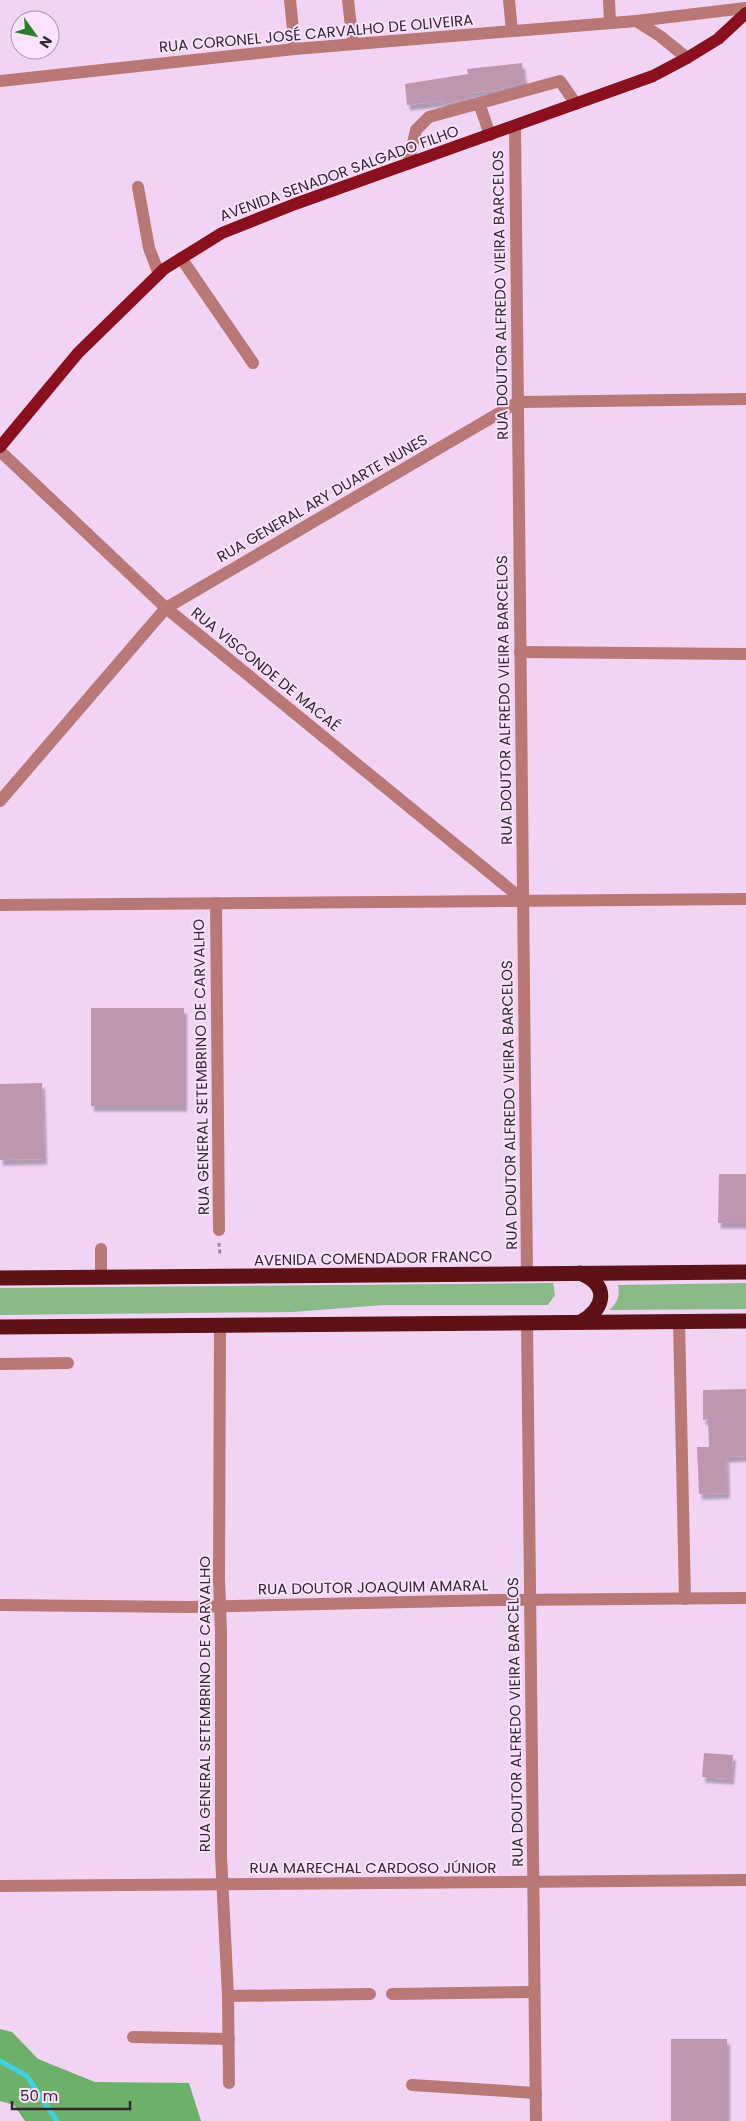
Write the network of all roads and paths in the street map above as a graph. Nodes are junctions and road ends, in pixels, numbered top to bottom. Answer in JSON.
{"nodes":[{"id":1,"x":290,"y":0,"type":"edge"},
{"id":2,"x":348,"y":0,"type":"edge"},
{"id":3,"x":509,"y":0,"type":"edge"},
{"id":4,"x":609,"y":0,"type":"edge"},
{"id":5,"x":746,"y":8,"type":"edge"},
{"id":6,"x":746,"y":13,"type":"edge"},
{"id":7,"x":636,"y":21,"type":"junction"},
{"id":8,"x":610,"y":24,"type":"junction"},
{"id":9,"x":512,"y":31,"type":"junction"},
{"id":10,"x":353,"y":44,"type":"junction"},
{"id":11,"x":295,"y":49,"type":"junction"},
{"id":12,"x":687,"y":58,"type":"junction"},
{"id":13,"x":0,"y":81,"type":"edge"},
{"id":14,"x":479,"y":103,"type":"junction"},
{"id":15,"x":576,"y":104,"type":"junction"},
{"id":16,"x":515,"y":126,"type":"junction"},
{"id":17,"x":490,"y":135,"type":"junction"},
{"id":18,"x":408,"y":164,"type":"junction"},
{"id":19,"x":138,"y":187,"type":"dead end"},
{"id":20,"x":182,"y":258,"type":"junction"},
{"id":21,"x":158,"y":274,"type":"junction"},
{"id":22,"x":253,"y":363,"type":"dead end"},
{"id":23,"x":746,"y":399,"type":"edge"},
{"id":24,"x":518,"y":402,"type":"junction"},
{"id":25,"x":0,"y":447,"type":"edge"},
{"id":26,"x":0,"y":451,"type":"edge"},
{"id":27,"x":166,"y":608,"type":"junction"},
{"id":28,"x":520,"y":652,"type":"junction"},
{"id":29,"x":746,"y":654,"type":"edge"},
{"id":30,"x":0,"y":801,"type":"edge"},
{"id":31,"x":746,"y":899,"type":"edge"},
{"id":32,"x":523,"y":900,"type":"junction"},
{"id":33,"x":216,"y":903,"type":"junction"},
{"id":34,"x":0,"y":905,"type":"edge"},
{"id":35,"x":219,"y":1230,"type":"dead end"},
{"id":36,"x":101,"y":1249,"type":"dead end"},
{"id":37,"x":746,"y":1272,"type":"edge"},
{"id":38,"x":580,"y":1273,"type":"junction"},
{"id":39,"x":527,"y":1274,"type":"junction"},
{"id":40,"x":0,"y":1278,"type":"edge"},
{"id":41,"x":101,"y":1278,"type":"junction"},
{"id":42,"x":679,"y":1321,"type":"junction"},
{"id":43,"x":746,"y":1321,"type":"edge"},
{"id":44,"x":527,"y":1322,"type":"junction"},
{"id":45,"x":581,"y":1322,"type":"junction"},
{"id":46,"x":220,"y":1325,"type":"junction"},
{"id":47,"x":0,"y":1327,"type":"edge"},
{"id":48,"x":68,"y":1363,"type":"dead end"},
{"id":49,"x":0,"y":1364,"type":"edge"},
{"id":50,"x":686,"y":1598,"type":"junction"},
{"id":51,"x":746,"y":1598,"type":"edge"},
{"id":52,"x":530,"y":1600,"type":"junction"},
{"id":53,"x":0,"y":1605,"type":"edge"},
{"id":54,"x":220,"y":1606,"type":"junction"},
{"id":55,"x":746,"y":1880,"type":"edge"},
{"id":56,"x":533,"y":1882,"type":"junction"},
{"id":57,"x":222,"y":1885,"type":"junction"},
{"id":58,"x":0,"y":1886,"type":"edge"},
{"id":59,"x":534,"y":1992,"type":"junction"},
{"id":60,"x":370,"y":1994,"type":"dead end"},
{"id":61,"x":392,"y":1994,"type":"dead end"},
{"id":62,"x":228,"y":1996,"type":"junction"},
{"id":63,"x":133,"y":2037,"type":"dead end"},
{"id":64,"x":228,"y":2039,"type":"junction"},
{"id":65,"x":229,"y":2083,"type":"dead end"},
{"id":66,"x":412,"y":2085,"type":"dead end"},
{"id":67,"x":536,"y":2093,"type":"junction"},
{"id":68,"x":536,"y":2121,"type":"edge"}],
"edges":[{"from":1,"to":11,"type":"street"},
{"from":2,"to":10,"type":"street"},
{"from":3,"to":9,"type":"street"},
{"from":4,"to":8,"type":"street"},
{"from":5,"to":7,"type":"street","name":"RUA CORONEL JOSÉ CARVALHO DE OLIVEIRA"},
{"from":6,"to":12,"type":"main road","name":"AVENIDA SENADOR SALGADO FILHO"},
{"from":7,"to":8,"type":"street","name":"RUA CORONEL JOSÉ CARVALHO DE OLIVEIRA"},
{"from":7,"to":12,"type":"street"},
{"from":8,"to":9,"type":"street","name":"RUA CORONEL JOSÉ CARVALHO DE OLIVEIRA"},
{"from":9,"to":10,"type":"street","name":"RUA CORONEL JOSÉ CARVALHO DE OLIVEIRA"},
{"from":10,"to":11,"type":"street","name":"RUA CORONEL JOSÉ CARVALHO DE OLIVEIRA"},
{"from":11,"to":13,"type":"street","name":"RUA CORONEL JOSÉ CARVALHO DE OLIVEIRA"},
{"from":12,"to":15,"type":"main road","name":"AVENIDA SENADOR SALGADO FILHO"},
{"from":14,"to":15,"type":"street"},
{"from":14,"to":17,"type":"street"},
{"from":14,"to":18,"type":"street"},
{"from":15,"to":16,"type":"main road","name":"AVENIDA SENADOR SALGADO FILHO"},
{"from":16,"to":17,"type":"main road","name":"AVENIDA SENADOR SALGADO FILHO"},
{"from":16,"to":24,"type":"street","name":"RUA DOUTOR ALFREDO VIEIRA BARCELOS"},
{"from":17,"to":18,"type":"main road","name":"AVENIDA SENADOR SALGADO FILHO"},
{"from":18,"to":20,"type":"main road","name":"AVENIDA SENADOR SALGADO FILHO"},
{"from":19,"to":21,"type":"street"},
{"from":20,"to":21,"type":"main road","name":"AVENIDA SENADOR SALGADO FILHO"},
{"from":20,"to":22,"type":"street"},
{"from":21,"to":25,"type":"main road","name":"AVENIDA SENADOR SALGADO FILHO"},
{"from":23,"to":24,"type":"street","name":"RUA GENERAL ARY DUARTE NUNES"},
{"from":24,"to":27,"type":"street","name":"RUA GENERAL ARY DUARTE NUNES"},
{"from":24,"to":28,"type":"street","name":"RUA DOUTOR ALFREDO VIEIRA BARCELOS"},
{"from":26,"to":27,"type":"street","name":"RUA VISCONDE DE MACAÉ"},
{"from":27,"to":30,"type":"street","name":"RUA GENERAL ARY DUARTE NUNES"},
{"from":27,"to":32,"type":"street","name":"RUA VISCONDE DE MACAÉ"},
{"from":28,"to":29,"type":"street"},
{"from":28,"to":32,"type":"street","name":"RUA DOUTOR ALFREDO VIEIRA BARCELOS"},
{"from":31,"to":32,"type":"street"},
{"from":32,"to":33,"type":"street"},
{"from":32,"to":39,"type":"street","name":"RUA DOUTOR ALFREDO VIEIRA BARCELOS"},
{"from":33,"to":34,"type":"street"},
{"from":33,"to":35,"type":"street","name":"RUA GENERAL SETEMBRINO DE CARVALHO"},
{"from":36,"to":41,"type":"street"},
{"from":37,"to":38,"type":"highway","name":"AVENIDA COMENDADOR FRANCO"},
{"from":38,"to":39,"type":"highway","name":"AVENIDA COMENDADOR FRANCO"},
{"from":38,"to":45,"type":"highway"},
{"from":39,"to":41,"type":"highway","name":"AVENIDA COMENDADOR FRANCO"},
{"from":40,"to":41,"type":"highway","name":"AVENIDA COMENDADOR FRANCO"},
{"from":42,"to":43,"type":"highway"},
{"from":42,"to":45,"type":"highway"},
{"from":42,"to":50,"type":"street"},
{"from":44,"to":45,"type":"highway"},
{"from":44,"to":46,"type":"highway"},
{"from":44,"to":52,"type":"street","name":"RUA DOUTOR ALFREDO VIEIRA BARCELOS"},
{"from":46,"to":47,"type":"highway"},
{"from":46,"to":54,"type":"street","name":"RUA GENERAL SETEMBRINO DE CARVALHO"},
{"from":48,"to":49,"type":"street"},
{"from":50,"to":51,"type":"street","name":"RUA DOUTOR JOAQUIM AMARAL"},
{"from":50,"to":52,"type":"street","name":"RUA DOUTOR JOAQUIM AMARAL"},
{"from":52,"to":54,"type":"street","name":"RUA DOUTOR JOAQUIM AMARAL"},
{"from":52,"to":56,"type":"street","name":"RUA DOUTOR ALFREDO VIEIRA BARCELOS"},
{"from":53,"to":54,"type":"street","name":"RUA DOUTOR JOAQUIM AMARAL"},
{"from":54,"to":57,"type":"street","name":"RUA GENERAL SETEMBRINO DE CARVALHO"},
{"from":55,"to":56,"type":"street","name":"RUA MARECHAL CARDOSO JÚNIOR"},
{"from":56,"to":57,"type":"street","name":"RUA MARECHAL CARDOSO JÚNIOR"},
{"from":56,"to":59,"type":"street","name":"RUA DOUTOR ALFREDO VIEIRA BARCELOS"},
{"from":57,"to":58,"type":"street","name":"RUA MARECHAL CARDOSO JÚNIOR"},
{"from":57,"to":62,"type":"street","name":"RUA GENERAL SETEMBRINO DE CARVALHO"},
{"from":59,"to":61,"type":"street"},
{"from":59,"to":67,"type":"street","name":"RUA DOUTOR ALFREDO VIEIRA BARCELOS"},
{"from":60,"to":62,"type":"street"},
{"from":62,"to":64,"type":"street","name":"RUA GENERAL SETEMBRINO DE CARVALHO"},
{"from":63,"to":64,"type":"street"},
{"from":64,"to":65,"type":"street","name":"RUA GENERAL SETEMBRINO DE CARVALHO"},
{"from":66,"to":67,"type":"street"},
{"from":67,"to":68,"type":"street","name":"RUA DOUTOR ALFREDO VIEIRA BARCELOS"}]}
